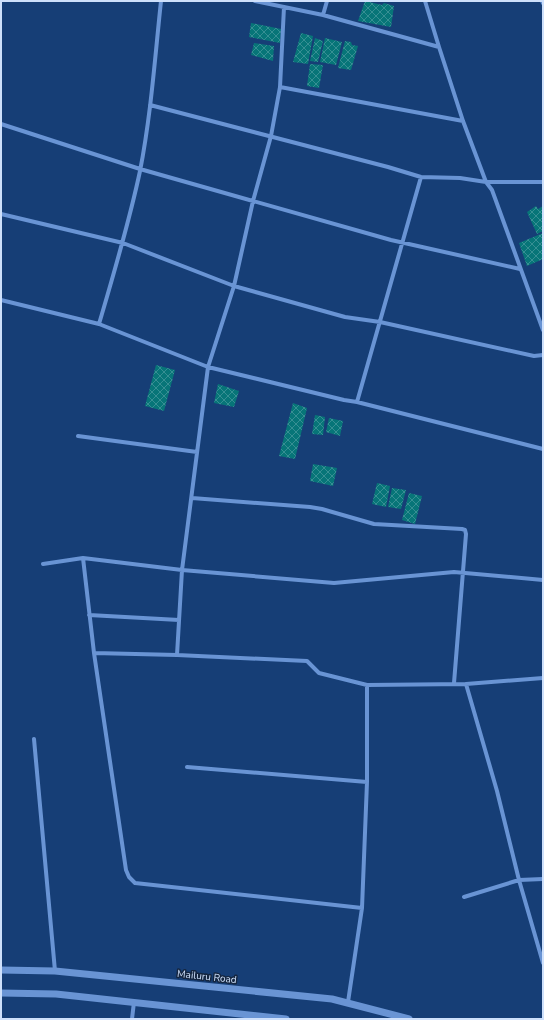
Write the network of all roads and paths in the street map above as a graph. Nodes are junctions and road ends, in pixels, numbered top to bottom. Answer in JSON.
{"nodes":[{"id":1,"x":161,"y":1,"type":"edge"},
{"id":2,"x":255,"y":1,"type":"edge"},
{"id":3,"x":327,"y":1,"type":"edge"},
{"id":4,"x":425,"y":1,"type":"edge"},
{"id":5,"x":284,"y":7,"type":"junction"},
{"id":6,"x":324,"y":15,"type":"junction"},
{"id":7,"x":439,"y":47,"type":"junction"},
{"id":8,"x":280,"y":87,"type":"junction"},
{"id":9,"x":150,"y":105,"type":"junction"},
{"id":10,"x":463,"y":121,"type":"junction"},
{"id":11,"x":1,"y":124,"type":"edge"},
{"id":12,"x":271,"y":136,"type":"junction"},
{"id":13,"x":140,"y":170,"type":"junction"},
{"id":14,"x":421,"y":177,"type":"junction"},
{"id":15,"x":486,"y":182,"type":"junction"},
{"id":16,"x":543,"y":182,"type":"edge"},
{"id":17,"x":253,"y":201,"type":"junction"},
{"id":18,"x":1,"y":214,"type":"edge"},
{"id":19,"x":401,"y":242,"type":"junction"},
{"id":20,"x":123,"y":243,"type":"junction"},
{"id":21,"x":520,"y":269,"type":"junction"},
{"id":22,"x":234,"y":286,"type":"junction"},
{"id":23,"x":1,"y":300,"type":"edge"},
{"id":24,"x":380,"y":322,"type":"junction"},
{"id":25,"x":99,"y":324,"type":"junction"},
{"id":26,"x":543,"y":330,"type":"edge"},
{"id":27,"x":543,"y":355,"type":"edge"},
{"id":28,"x":208,"y":367,"type":"junction"},
{"id":29,"x":357,"y":402,"type":"junction"},
{"id":30,"x":78,"y":436,"type":"dead end"},
{"id":31,"x":543,"y":449,"type":"edge"},
{"id":32,"x":197,"y":452,"type":"junction"},
{"id":33,"x":192,"y":498,"type":"junction"},
{"id":34,"x":83,"y":558,"type":"junction"},
{"id":35,"x":42,"y":564,"type":"dead end"},
{"id":36,"x":182,"y":570,"type":"junction"},
{"id":37,"x":463,"y":572,"type":"junction"},
{"id":38,"x":543,"y":580,"type":"edge"},
{"id":39,"x":89,"y":615,"type":"junction"},
{"id":40,"x":179,"y":620,"type":"junction"},
{"id":41,"x":94,"y":653,"type":"junction"},
{"id":42,"x":177,"y":655,"type":"junction"},
{"id":43,"x":543,"y":678,"type":"edge"},
{"id":44,"x":367,"y":684,"type":"junction"},
{"id":45,"x":454,"y":684,"type":"junction"},
{"id":46,"x":466,"y":684,"type":"junction"},
{"id":47,"x":34,"y":739,"type":"dead end"},
{"id":48,"x":186,"y":767,"type":"dead end"},
{"id":49,"x":367,"y":782,"type":"junction"},
{"id":50,"x":543,"y":879,"type":"edge"},
{"id":51,"x":519,"y":880,"type":"junction"},
{"id":52,"x":464,"y":897,"type":"dead end"},
{"id":53,"x":362,"y":908,"type":"junction"},
{"id":54,"x":543,"y":963,"type":"edge"},
{"id":55,"x":1,"y":970,"type":"edge"},
{"id":56,"x":55,"y":970,"type":"junction"},
{"id":57,"x":1,"y":992,"type":"edge"},
{"id":58,"x":134,"y":1002,"type":"junction"},
{"id":59,"x":348,"y":1002,"type":"junction"},
{"id":60,"x":132,"y":1019,"type":"edge"},
{"id":61,"x":286,"y":1019,"type":"edge"},
{"id":62,"x":409,"y":1019,"type":"edge"}],
"edges":[{"from":1,"to":9,"type":"street"},
{"from":2,"to":5,"type":"street"},
{"from":3,"to":6,"type":"street"},
{"from":4,"to":7,"type":"street"},
{"from":5,"to":6,"type":"street"},
{"from":5,"to":8,"type":"street"},
{"from":6,"to":7,"type":"street"},
{"from":7,"to":10,"type":"street"},
{"from":8,"to":10,"type":"street"},
{"from":8,"to":12,"type":"street"},
{"from":9,"to":12,"type":"street"},
{"from":9,"to":13,"type":"street"},
{"from":10,"to":15,"type":"street"},
{"from":11,"to":13,"type":"street"},
{"from":12,"to":14,"type":"street"},
{"from":12,"to":17,"type":"street"},
{"from":13,"to":17,"type":"street"},
{"from":13,"to":20,"type":"street"},
{"from":14,"to":15,"type":"street"},
{"from":14,"to":19,"type":"street"},
{"from":15,"to":16,"type":"street"},
{"from":15,"to":21,"type":"street"},
{"from":17,"to":19,"type":"street"},
{"from":17,"to":22,"type":"street"},
{"from":18,"to":20,"type":"street"},
{"from":19,"to":21,"type":"street"},
{"from":19,"to":24,"type":"street"},
{"from":20,"to":22,"type":"street"},
{"from":20,"to":25,"type":"street"},
{"from":21,"to":26,"type":"street"},
{"from":22,"to":24,"type":"street"},
{"from":22,"to":28,"type":"street"},
{"from":23,"to":25,"type":"street"},
{"from":24,"to":27,"type":"street"},
{"from":24,"to":29,"type":"street"},
{"from":25,"to":28,"type":"street"},
{"from":28,"to":29,"type":"street"},
{"from":28,"to":32,"type":"street"},
{"from":29,"to":31,"type":"street"},
{"from":30,"to":32,"type":"street"},
{"from":32,"to":33,"type":"street"},
{"from":33,"to":36,"type":"street"},
{"from":33,"to":37,"type":"street"},
{"from":34,"to":35,"type":"street"},
{"from":34,"to":36,"type":"street"},
{"from":34,"to":39,"type":"street"},
{"from":36,"to":37,"type":"street"},
{"from":36,"to":40,"type":"street"},
{"from":37,"to":38,"type":"street"},
{"from":37,"to":45,"type":"street"},
{"from":39,"to":40,"type":"street"},
{"from":39,"to":41,"type":"street"},
{"from":40,"to":42,"type":"street"},
{"from":41,"to":42,"type":"street"},
{"from":41,"to":53,"type":"street"},
{"from":42,"to":44,"type":"street"},
{"from":43,"to":46,"type":"street"},
{"from":44,"to":45,"type":"street"},
{"from":44,"to":49,"type":"street"},
{"from":45,"to":46,"type":"street"},
{"from":46,"to":51,"type":"street"},
{"from":47,"to":56,"type":"street"},
{"from":48,"to":49,"type":"street"},
{"from":49,"to":53,"type":"street"},
{"from":50,"to":51,"type":"street"},
{"from":51,"to":52,"type":"street"},
{"from":51,"to":54,"type":"street"},
{"from":53,"to":59,"type":"street"},
{"from":55,"to":56,"type":"street","name":"Mailuru Road"},
{"from":56,"to":59,"type":"street","name":"Mailuru Road"},
{"from":57,"to":58,"type":"street"},
{"from":58,"to":60,"type":"street"},
{"from":58,"to":61,"type":"street"},
{"from":59,"to":62,"type":"street","name":"Mailuru Road"}]}
